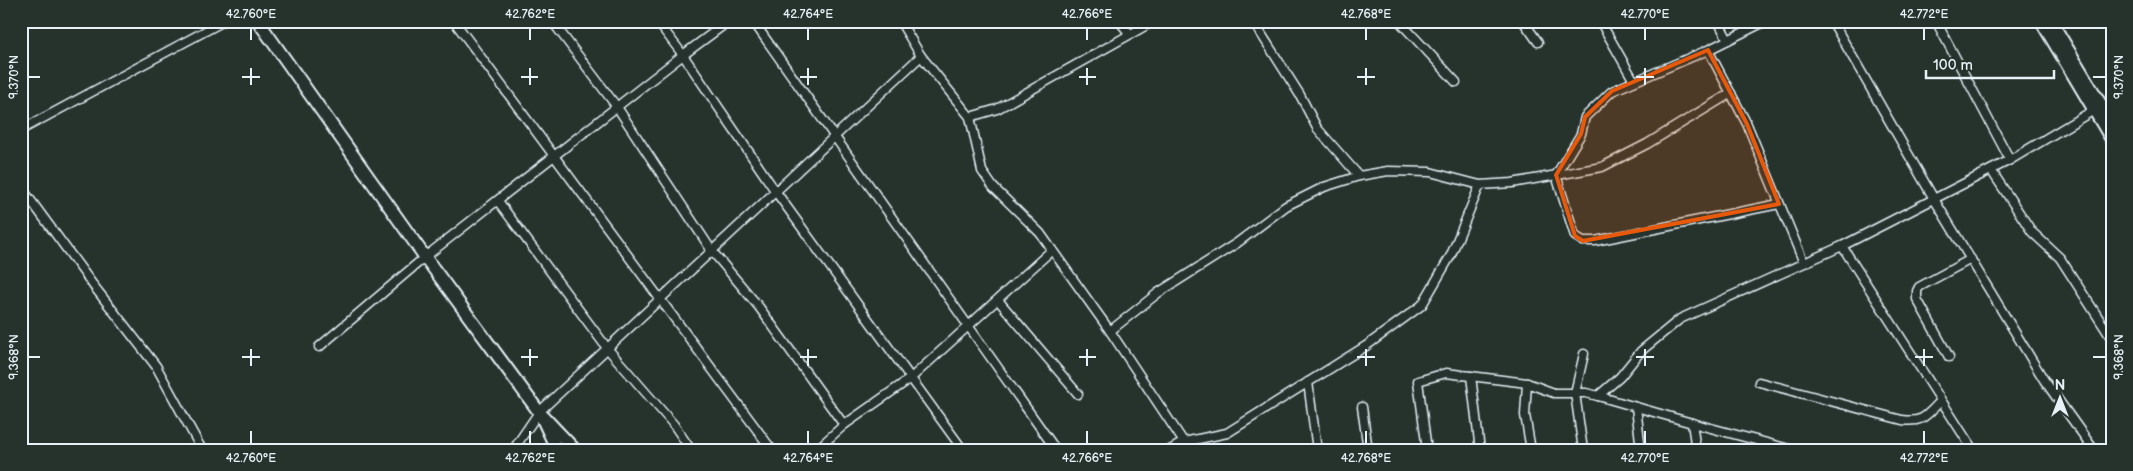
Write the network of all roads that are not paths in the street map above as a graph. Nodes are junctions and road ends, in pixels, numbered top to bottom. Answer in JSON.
{"nodes":[{"id":1,"x":224,"y":21,"type":"edge"},
{"id":2,"x":258,"y":21,"type":"edge"},
{"id":3,"x":454,"y":21,"type":"edge"},
{"id":4,"x":552,"y":21,"type":"edge"},
{"id":5,"x":657,"y":21,"type":"edge"},
{"id":6,"x":729,"y":21,"type":"edge"},
{"id":7,"x":753,"y":21,"type":"edge"},
{"id":8,"x":900,"y":21,"type":"edge"},
{"id":9,"x":1119,"y":21,"type":"edge"},
{"id":10,"x":1154,"y":21,"type":"edge"},
{"id":11,"x":1252,"y":21,"type":"edge"},
{"id":12,"x":1399,"y":21,"type":"edge"},
{"id":13,"x":1523,"y":21,"type":"edge"},
{"id":14,"x":1600,"y":21,"type":"edge"},
{"id":15,"x":1718,"y":21,"type":"edge"},
{"id":16,"x":1766,"y":21,"type":"edge"},
{"id":17,"x":1832,"y":21,"type":"edge"},
{"id":18,"x":1936,"y":21,"type":"edge"},
{"id":19,"x":2041,"y":21,"type":"edge"},
{"id":20,"x":2051,"y":21,"type":"edge"},
{"id":21,"x":1130,"y":34,"type":"junction"},
{"id":22,"x":1728,"y":40,"type":"junction"},
{"id":23,"x":1538,"y":42,"type":"dead end"},
{"id":24,"x":1708,"y":50,"type":"junction"},
{"id":25,"x":683,"y":55,"type":"junction"},
{"id":26,"x":921,"y":56,"type":"junction"},
{"id":27,"x":1634,"y":81,"type":"junction"},
{"id":28,"x":1456,"y":82,"type":"dead end"},
{"id":29,"x":1730,"y":93,"type":"junction"},
{"id":30,"x":2103,"y":106,"type":"edge"},
{"id":31,"x":617,"y":107,"type":"junction"},
{"id":32,"x":970,"y":117,"type":"junction"},
{"id":33,"x":2112,"y":123,"type":"edge"},
{"id":34,"x":21,"y":130,"type":"edge"},
{"id":35,"x":834,"y":137,"type":"junction"},
{"id":36,"x":2112,"y":140,"type":"edge"},
{"id":37,"x":554,"y":156,"type":"junction"},
{"id":38,"x":2010,"y":160,"type":"junction"},
{"id":39,"x":1992,"y":170,"type":"junction"},
{"id":40,"x":1556,"y":175,"type":"junction"},
{"id":41,"x":1359,"y":176,"type":"junction"},
{"id":42,"x":1480,"y":185,"type":"junction"},
{"id":43,"x":21,"y":187,"type":"edge"},
{"id":44,"x":776,"y":192,"type":"junction"},
{"id":45,"x":1934,"y":199,"type":"junction"},
{"id":46,"x":498,"y":201,"type":"junction"},
{"id":47,"x":1780,"y":204,"type":"junction"},
{"id":48,"x":1842,"y":246,"type":"junction"},
{"id":49,"x":712,"y":250,"type":"junction"},
{"id":50,"x":1052,"y":250,"type":"junction"},
{"id":51,"x":425,"y":257,"type":"junction"},
{"id":52,"x":1971,"y":259,"type":"junction"},
{"id":53,"x":1804,"y":263,"type":"junction"},
{"id":54,"x":660,"y":299,"type":"junction"},
{"id":55,"x":998,"y":300,"type":"junction"},
{"id":56,"x":969,"y":326,"type":"junction"},
{"id":57,"x":1110,"y":331,"type":"junction"},
{"id":58,"x":2112,"y":339,"type":"edge"},
{"id":59,"x":319,"y":347,"type":"dead end"},
{"id":60,"x":607,"y":348,"type":"junction"},
{"id":61,"x":1584,"y":354,"type":"dead end"},
{"id":62,"x":1948,"y":357,"type":"dead end"},
{"id":63,"x":1471,"y":376,"type":"junction"},
{"id":64,"x":911,"y":378,"type":"junction"},
{"id":65,"x":1308,"y":382,"type":"junction"},
{"id":66,"x":1527,"y":382,"type":"junction"},
{"id":67,"x":1759,"y":382,"type":"dead end"},
{"id":68,"x":1576,"y":393,"type":"junction"},
{"id":69,"x":1078,"y":394,"type":"dead end"},
{"id":70,"x":1598,"y":396,"type":"junction"},
{"id":71,"x":1941,"y":401,"type":"junction"},
{"id":72,"x":1362,"y":407,"type":"dead end"},
{"id":73,"x":1636,"y":407,"type":"junction"},
{"id":74,"x":539,"y":412,"type":"junction"},
{"id":75,"x":1692,"y":423,"type":"junction"},
{"id":76,"x":844,"y":425,"type":"junction"},
{"id":77,"x":1760,"y":441,"type":"junction"},
{"id":78,"x":1184,"y":442,"type":"junction"},
{"id":79,"x":202,"y":450,"type":"edge"},
{"id":80,"x":513,"y":450,"type":"edge"},
{"id":81,"x":557,"y":450,"type":"edge"},
{"id":82,"x":574,"y":450,"type":"edge"},
{"id":83,"x":690,"y":450,"type":"edge"},
{"id":84,"x":772,"y":450,"type":"edge"},
{"id":85,"x":816,"y":450,"type":"edge"},
{"id":86,"x":964,"y":450,"type":"edge"},
{"id":87,"x":1056,"y":450,"type":"edge"},
{"id":88,"x":1170,"y":450,"type":"edge"},
{"id":89,"x":1189,"y":450,"type":"edge"},
{"id":90,"x":1317,"y":450,"type":"edge"},
{"id":91,"x":1368,"y":450,"type":"edge"},
{"id":92,"x":1427,"y":450,"type":"edge"},
{"id":93,"x":1480,"y":450,"type":"edge"},
{"id":94,"x":1531,"y":450,"type":"edge"},
{"id":95,"x":1583,"y":450,"type":"edge"},
{"id":96,"x":1641,"y":450,"type":"edge"},
{"id":97,"x":1696,"y":450,"type":"edge"},
{"id":98,"x":1761,"y":450,"type":"edge"},
{"id":99,"x":1793,"y":450,"type":"edge"},
{"id":100,"x":1973,"y":450,"type":"edge"},
{"id":101,"x":2094,"y":450,"type":"edge"}],
"edges":[{"from":1,"to":34,"type":"street"},
{"from":2,"to":51,"type":"street"},
{"from":3,"to":37,"type":"street"},
{"from":4,"to":31,"type":"street"},
{"from":5,"to":25,"type":"street"},
{"from":6,"to":25,"type":"street"},
{"from":7,"to":35,"type":"street"},
{"from":8,"to":26,"type":"street"},
{"from":9,"to":21,"type":"street"},
{"from":10,"to":21,"type":"street"},
{"from":11,"to":41,"type":"street"},
{"from":12,"to":28,"type":"street"},
{"from":13,"to":23,"type":"street"},
{"from":14,"to":27,"type":"street"},
{"from":15,"to":22,"type":"street"},
{"from":16,"to":22,"type":"street"},
{"from":17,"to":45,"type":"street"},
{"from":18,"to":38,"type":"street"},
{"from":19,"to":30,"type":"street"},
{"from":20,"to":30,"type":"street"},
{"from":21,"to":32,"type":"street"},
{"from":22,"to":24,"type":"street"},
{"from":24,"to":27,"type":"street"},
{"from":24,"to":29,"type":"street"},
{"from":25,"to":31,"type":"street"},
{"from":25,"to":44,"type":"street"},
{"from":26,"to":32,"type":"street"},
{"from":26,"to":35,"type":"street"},
{"from":27,"to":40,"type":"street"},
{"from":29,"to":40,"type":"street"},
{"from":29,"to":47,"type":"street"},
{"from":30,"to":33,"type":"street"},
{"from":30,"to":36,"type":"street"},
{"from":30,"to":38,"type":"street"},
{"from":31,"to":37,"type":"street"},
{"from":31,"to":49,"type":"street"},
{"from":32,"to":50,"type":"street"},
{"from":35,"to":44,"type":"street"},
{"from":35,"to":56,"type":"street"},
{"from":37,"to":46,"type":"street"},
{"from":37,"to":54,"type":"street"},
{"from":38,"to":39,"type":"street"},
{"from":39,"to":45,"type":"street"},
{"from":39,"to":58,"type":"street"},
{"from":40,"to":42,"type":"street"},
{"from":40,"to":47,"type":"street"},
{"from":41,"to":42,"type":"street"},
{"from":41,"to":57,"type":"street"},
{"from":42,"to":65,"type":"street"},
{"from":43,"to":79,"type":"street"},
{"from":44,"to":49,"type":"street"},
{"from":44,"to":64,"type":"street"},
{"from":45,"to":48,"type":"street"},
{"from":45,"to":52,"type":"street"},
{"from":46,"to":51,"type":"street"},
{"from":46,"to":60,"type":"street"},
{"from":47,"to":53,"type":"street"},
{"from":48,"to":53,"type":"street"},
{"from":48,"to":71,"type":"street"},
{"from":49,"to":54,"type":"street"},
{"from":49,"to":76,"type":"street"},
{"from":50,"to":55,"type":"street"},
{"from":50,"to":57,"type":"street"},
{"from":51,"to":59,"type":"street"},
{"from":51,"to":74,"type":"street"},
{"from":52,"to":62,"type":"street"},
{"from":52,"to":101,"type":"street"},
{"from":53,"to":70,"type":"street"},
{"from":54,"to":60,"type":"street"},
{"from":54,"to":84,"type":"street"},
{"from":55,"to":56,"type":"street"},
{"from":55,"to":69,"type":"street"},
{"from":56,"to":64,"type":"street"},
{"from":56,"to":87,"type":"street"},
{"from":57,"to":78,"type":"street"},
{"from":60,"to":74,"type":"street"},
{"from":60,"to":83,"type":"street"},
{"from":61,"to":68,"type":"street"},
{"from":63,"to":66,"type":"street"},
{"from":63,"to":92,"type":"street"},
{"from":63,"to":93,"type":"street"},
{"from":64,"to":76,"type":"street"},
{"from":64,"to":86,"type":"street"},
{"from":65,"to":78,"type":"street"},
{"from":65,"to":90,"type":"street"},
{"from":66,"to":68,"type":"street"},
{"from":66,"to":94,"type":"street"},
{"from":67,"to":71,"type":"street"},
{"from":68,"to":70,"type":"street"},
{"from":68,"to":95,"type":"street"},
{"from":70,"to":73,"type":"street"},
{"from":71,"to":100,"type":"street"},
{"from":72,"to":91,"type":"street"},
{"from":73,"to":75,"type":"street"},
{"from":73,"to":96,"type":"street"},
{"from":74,"to":80,"type":"street"},
{"from":74,"to":81,"type":"street"},
{"from":74,"to":82,"type":"street"},
{"from":75,"to":77,"type":"street"},
{"from":75,"to":97,"type":"street"},
{"from":76,"to":85,"type":"street"},
{"from":77,"to":98,"type":"street"},
{"from":77,"to":99,"type":"street"},
{"from":78,"to":88,"type":"street"},
{"from":78,"to":89,"type":"street"}]}
